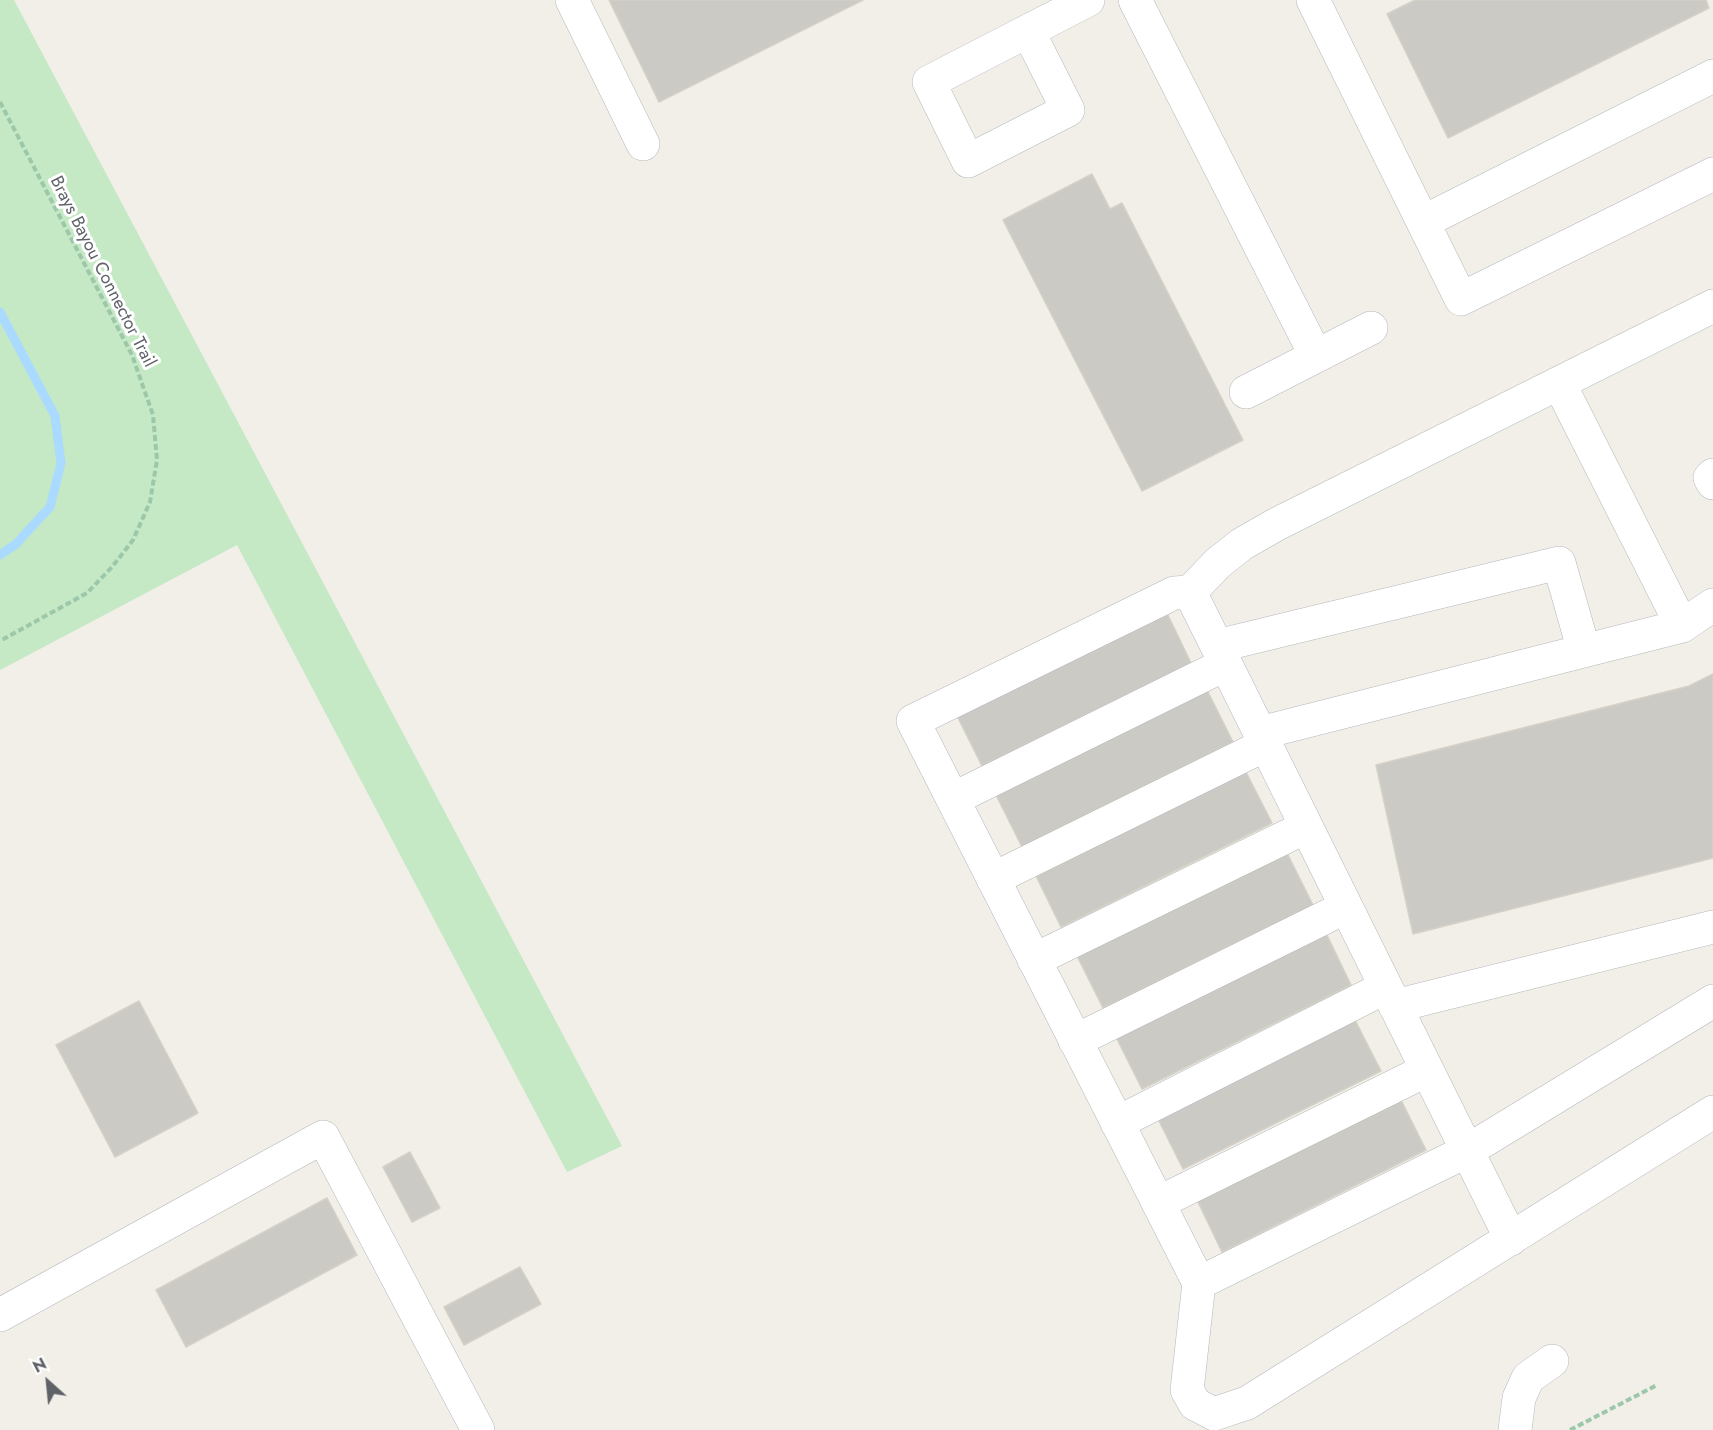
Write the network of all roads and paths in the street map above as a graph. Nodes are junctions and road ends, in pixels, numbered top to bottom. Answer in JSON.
{"nodes":[{"id":1,"x":572,"y":0,"type":"edge"},
{"id":2,"x":1088,"y":0,"type":"edge"},
{"id":3,"x":1135,"y":0,"type":"edge"},
{"id":4,"x":1314,"y":0,"type":"edge"},
{"id":5,"x":1028,"y":31,"type":"dead end"},
{"id":6,"x":1713,"y":76,"type":"edge"},
{"id":7,"x":0,"y":102,"type":"edge"},
{"id":8,"x":643,"y":144,"type":"dead end"},
{"id":9,"x":1713,"y":174,"type":"edge"},
{"id":10,"x":1423,"y":222,"type":"junction"},
{"id":11,"x":1713,"y":306,"type":"edge"},
{"id":12,"x":1371,"y":328,"type":"dead end"},
{"id":13,"x":1316,"y":356,"type":"junction"},
{"id":14,"x":1559,"y":383,"type":"junction"},
{"id":15,"x":1246,"y":392,"type":"dead end"},
{"id":16,"x":1713,"y":476,"type":"edge"},
{"id":17,"x":1713,"y":483,"type":"edge"},
{"id":18,"x":1190,"y":592,"type":"junction"},
{"id":19,"x":1713,"y":605,"type":"edge"},
{"id":20,"x":1682,"y":626,"type":"junction"},
{"id":21,"x":0,"y":640,"type":"edge"},
{"id":22,"x":1584,"y":651,"type":"junction"},
{"id":23,"x":1221,"y":655,"type":"junction"},
{"id":24,"x":1263,"y":739,"type":"junction"},
{"id":25,"x":953,"y":799,"type":"junction"},
{"id":26,"x":1306,"y":826,"type":"junction"},
{"id":27,"x":993,"y":879,"type":"junction"},
{"id":28,"x":1346,"y":907,"type":"junction"},
{"id":29,"x":1713,"y":927,"type":"edge"},
{"id":30,"x":1034,"y":960,"type":"junction"},
{"id":31,"x":1390,"y":997,"type":"junction"},
{"id":32,"x":1713,"y":1001,"type":"edge"},
{"id":33,"x":1076,"y":1041,"type":"junction"},
{"id":34,"x":1427,"y":1070,"type":"junction"},
{"id":35,"x":1713,"y":1113,"type":"edge"},
{"id":36,"x":1117,"y":1123,"type":"junction"},
{"id":37,"x":1467,"y":1151,"type":"junction"},
{"id":38,"x":1158,"y":1203,"type":"junction"},
{"id":39,"x":1510,"y":1239,"type":"junction"},
{"id":40,"x":1199,"y":1283,"type":"junction"},
{"id":41,"x":0,"y":1315,"type":"edge"},
{"id":42,"x":1552,"y":1361,"type":"dead end"},
{"id":43,"x":1657,"y":1385,"type":"dead end"},
{"id":44,"x":478,"y":1430,"type":"edge"},
{"id":45,"x":1515,"y":1430,"type":"edge"},
{"id":46,"x":1570,"y":1430,"type":"edge"}],
"edges":[{"from":1,"to":8,"type":"lane"},
{"from":2,"to":5,"type":"lane"},
{"from":3,"to":13,"type":"lane"},
{"from":4,"to":10,"type":"lane"},
{"from":6,"to":10,"type":"lane"},
{"from":7,"to":21,"type":"path","name":"Brays Bayou Connector Trail"},
{"from":9,"to":10,"type":"lane"},
{"from":11,"to":14,"type":"lane"},
{"from":12,"to":13,"type":"lane"},
{"from":13,"to":15,"type":"lane"},
{"from":14,"to":18,"type":"lane"},
{"from":14,"to":20,"type":"lane"},
{"from":16,"to":17,"type":"lane"},
{"from":18,"to":23,"type":"lane"},
{"from":18,"to":25,"type":"lane"},
{"from":19,"to":20,"type":"lane"},
{"from":20,"to":22,"type":"lane"},
{"from":22,"to":23,"type":"lane"},
{"from":22,"to":24,"type":"lane"},
{"from":23,"to":24,"type":"lane"},
{"from":23,"to":25,"type":"lane"},
{"from":24,"to":26,"type":"lane"},
{"from":24,"to":27,"type":"lane"},
{"from":25,"to":27,"type":"lane"},
{"from":26,"to":28,"type":"lane"},
{"from":26,"to":30,"type":"lane"},
{"from":27,"to":30,"type":"lane"},
{"from":28,"to":31,"type":"lane"},
{"from":28,"to":33,"type":"lane"},
{"from":29,"to":31,"type":"lane"},
{"from":30,"to":33,"type":"lane"},
{"from":31,"to":34,"type":"lane"},
{"from":31,"to":36,"type":"lane"},
{"from":32,"to":37,"type":"lane"},
{"from":33,"to":36,"type":"lane"},
{"from":34,"to":37,"type":"lane"},
{"from":34,"to":38,"type":"lane"},
{"from":35,"to":39,"type":"lane"},
{"from":36,"to":38,"type":"lane"},
{"from":37,"to":39,"type":"lane"},
{"from":37,"to":40,"type":"lane"},
{"from":38,"to":40,"type":"lane"},
{"from":39,"to":40,"type":"lane"},
{"from":41,"to":44,"type":"lane"},
{"from":42,"to":45,"type":"lane"},
{"from":43,"to":46,"type":"path"}]}
